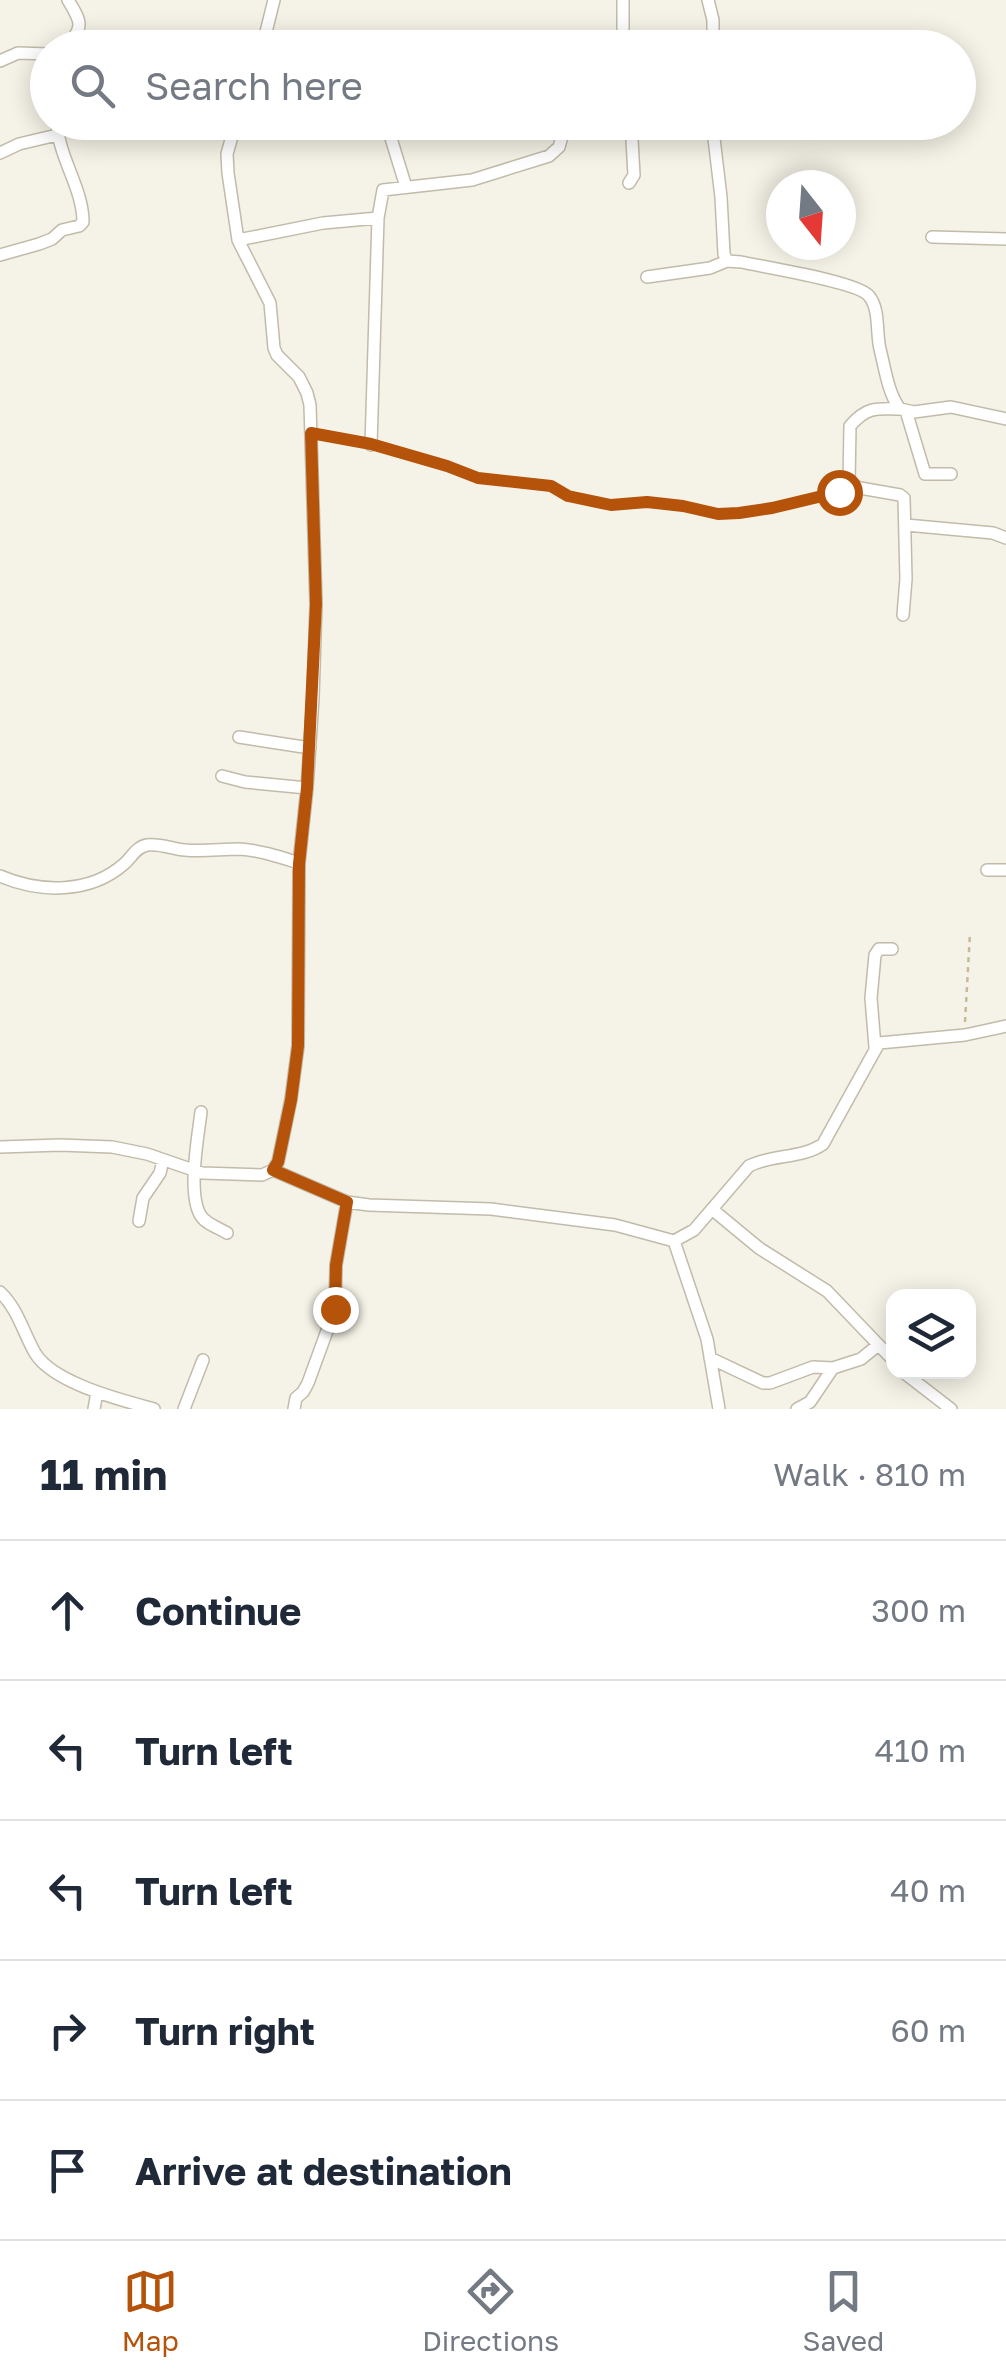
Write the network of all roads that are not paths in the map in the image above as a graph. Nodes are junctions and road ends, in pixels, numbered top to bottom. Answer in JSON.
{"nodes":[{"id":1,"x":68,"y":0,"type":"edge"},
{"id":2,"x":274,"y":0,"type":"edge"},
{"id":3,"x":623,"y":0,"type":"edge"},
{"id":4,"x":708,"y":0,"type":"edge"},
{"id":5,"x":623,"y":28,"type":"dead end"},
{"id":6,"x":79,"y":30,"type":"edge"},
{"id":7,"x":266,"y":30,"type":"edge"},
{"id":8,"x":713,"y":30,"type":"edge"},
{"id":9,"x":30,"y":53,"type":"edge"},
{"id":10,"x":0,"y":60,"type":"edge"},
{"id":11,"x":30,"y":140,"type":"edge"},
{"id":12,"x":61,"y":140,"type":"edge"},
{"id":13,"x":230,"y":140,"type":"edge"},
{"id":14,"x":391,"y":140,"type":"edge"},
{"id":15,"x":561,"y":140,"type":"edge"},
{"id":16,"x":631,"y":140,"type":"edge"},
{"id":17,"x":714,"y":140,"type":"edge"},
{"id":18,"x":0,"y":153,"type":"edge"},
{"id":19,"x":629,"y":182,"type":"dead end"},
{"id":20,"x":406,"y":188,"type":"junction"},
{"id":21,"x":378,"y":218,"type":"junction"},
{"id":22,"x":932,"y":236,"type":"dead end"},
{"id":23,"x":1006,"y":239,"type":"edge"},
{"id":24,"x":238,"y":240,"type":"junction"},
{"id":25,"x":0,"y":255,"type":"edge"},
{"id":26,"x":727,"y":262,"type":"junction"},
{"id":27,"x":647,"y":277,"type":"dead end"},
{"id":28,"x":903,"y":410,"type":"junction"},
{"id":29,"x":1006,"y":420,"type":"edge"},
{"id":30,"x":371,"y":444,"type":"road end"},
{"id":31,"x":951,"y":474,"type":"dead end"},
{"id":32,"x":906,"y":525,"type":"junction"},
{"id":33,"x":1006,"y":538,"type":"edge"},
{"id":34,"x":903,"y":615,"type":"dead end"},
{"id":35,"x":239,"y":737,"type":"dead end"},
{"id":36,"x":310,"y":748,"type":"junction"},
{"id":37,"x":222,"y":776,"type":"dead end"},
{"id":38,"x":307,"y":788,"type":"junction"},
{"id":39,"x":299,"y":864,"type":"junction"},
{"id":40,"x":987,"y":870,"type":"dead end"},
{"id":41,"x":1006,"y":870,"type":"edge"},
{"id":42,"x":0,"y":876,"type":"edge"},
{"id":43,"x":892,"y":949,"type":"dead end"},
{"id":44,"x":1006,"y":1026,"type":"edge"},
{"id":45,"x":875,"y":1046,"type":"junction"},
{"id":46,"x":201,"y":1112,"type":"dead end"},
{"id":47,"x":0,"y":1147,"type":"edge"},
{"id":48,"x":163,"y":1160,"type":"junction"},
{"id":49,"x":273,"y":1170,"type":"junction"},
{"id":50,"x":194,"y":1172,"type":"junction"},
{"id":51,"x":347,"y":1202,"type":"junction"},
{"id":52,"x":713,"y":1210,"type":"junction"},
{"id":53,"x":139,"y":1221,"type":"dead end"},
{"id":54,"x":227,"y":1233,"type":"dead end"},
{"id":55,"x":674,"y":1241,"type":"junction"},
{"id":56,"x":0,"y":1292,"type":"edge"},
{"id":57,"x":878,"y":1344,"type":"junction"},
{"id":58,"x":886,"y":1352,"type":"edge"},
{"id":59,"x":710,"y":1358,"type":"junction"},
{"id":60,"x":203,"y":1360,"type":"dead end"},
{"id":61,"x":832,"y":1368,"type":"junction"},
{"id":62,"x":912,"y":1379,"type":"edge"},
{"id":63,"x":97,"y":1392,"type":"junction"},
{"id":64,"x":94,"y":1409,"type":"edge"},
{"id":65,"x":154,"y":1409,"type":"edge"},
{"id":66,"x":184,"y":1409,"type":"edge"},
{"id":67,"x":294,"y":1409,"type":"edge"},
{"id":68,"x":720,"y":1409,"type":"edge"},
{"id":69,"x":797,"y":1409,"type":"edge"},
{"id":70,"x":950,"y":1409,"type":"edge"}],
"edges":[{"from":1,"to":6,"type":"street"},
{"from":2,"to":7,"type":"street"},
{"from":3,"to":5,"type":"street"},
{"from":4,"to":8,"type":"street"},
{"from":9,"to":10,"type":"street"},
{"from":11,"to":18,"type":"street"},
{"from":12,"to":25,"type":"street"},
{"from":13,"to":24,"type":"street"},
{"from":14,"to":20,"type":"street"},
{"from":15,"to":20,"type":"street"},
{"from":16,"to":19,"type":"street"},
{"from":17,"to":26,"type":"street"},
{"from":20,"to":21,"type":"street"},
{"from":21,"to":24,"type":"street"},
{"from":21,"to":30,"type":"street"},
{"from":22,"to":23,"type":"street"},
{"from":24,"to":36,"type":"street"},
{"from":26,"to":27,"type":"street"},
{"from":26,"to":28,"type":"street"},
{"from":28,"to":29,"type":"street"},
{"from":28,"to":31,"type":"street"},
{"from":28,"to":32,"type":"street"},
{"from":32,"to":33,"type":"street"},
{"from":32,"to":34,"type":"street"},
{"from":35,"to":36,"type":"street"},
{"from":36,"to":38,"type":"street"},
{"from":37,"to":38,"type":"street"},
{"from":38,"to":39,"type":"street"},
{"from":39,"to":42,"type":"street"},
{"from":39,"to":49,"type":"street"},
{"from":40,"to":41,"type":"street"},
{"from":43,"to":45,"type":"street"},
{"from":44,"to":45,"type":"street"},
{"from":45,"to":52,"type":"street"},
{"from":46,"to":50,"type":"street"},
{"from":47,"to":48,"type":"street"},
{"from":48,"to":50,"type":"street"},
{"from":48,"to":53,"type":"street"},
{"from":49,"to":50,"type":"street"},
{"from":49,"to":51,"type":"street"},
{"from":50,"to":54,"type":"street"},
{"from":51,"to":55,"type":"street"},
{"from":51,"to":67,"type":"street"},
{"from":52,"to":55,"type":"street"},
{"from":52,"to":57,"type":"street"},
{"from":55,"to":59,"type":"street"},
{"from":56,"to":63,"type":"street"},
{"from":57,"to":58,"type":"street"},
{"from":57,"to":61,"type":"street"},
{"from":59,"to":61,"type":"street"},
{"from":59,"to":68,"type":"street"},
{"from":60,"to":66,"type":"street"},
{"from":61,"to":69,"type":"street"},
{"from":62,"to":70,"type":"street"},
{"from":63,"to":64,"type":"street"},
{"from":63,"to":65,"type":"street"}]}
